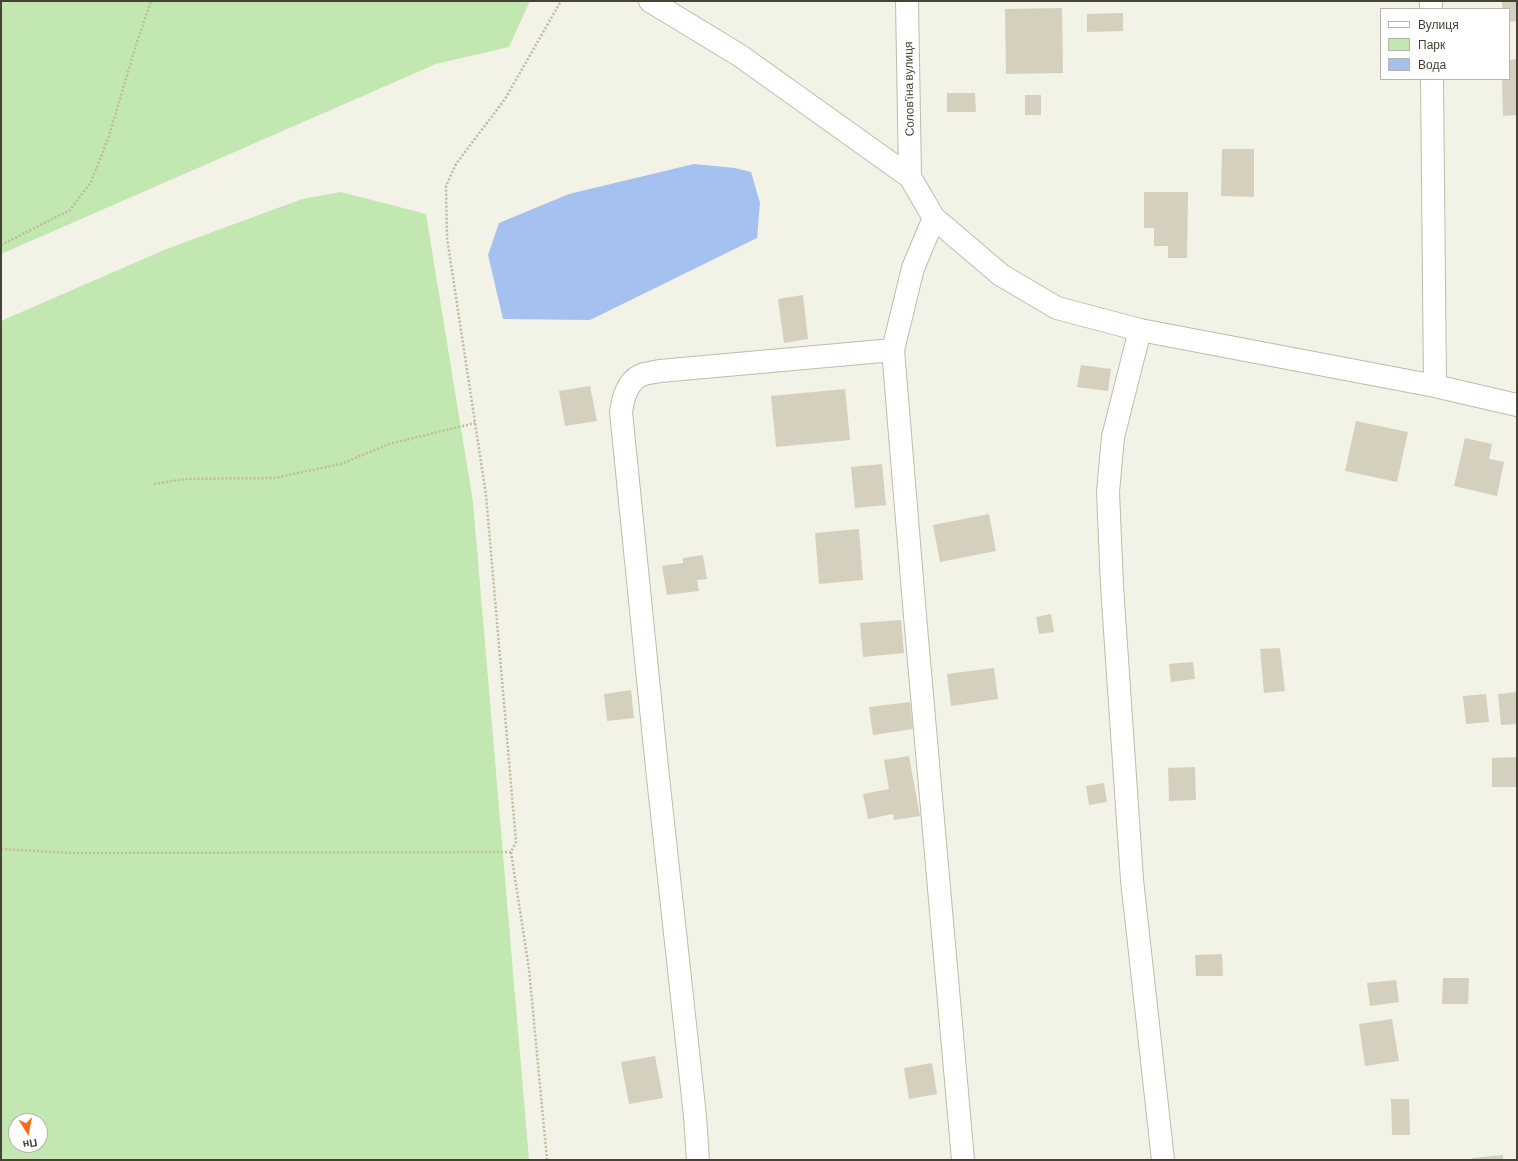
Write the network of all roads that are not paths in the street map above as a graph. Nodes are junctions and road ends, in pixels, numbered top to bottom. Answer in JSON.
{"nodes":[{"id":1,"x":650,"y":1,"type":"edge"},
{"id":2,"x":907,"y":1,"type":"edge"},
{"id":3,"x":1432,"y":80,"type":"edge"},
{"id":4,"x":910,"y":177,"type":"junction"},
{"id":5,"x":934,"y":218,"type":"junction"},
{"id":6,"x":1140,"y":330,"type":"junction"},
{"id":7,"x":893,"y":350,"type":"junction"},
{"id":8,"x":1434,"y":386,"type":"junction"},
{"id":9,"x":1517,"y":405,"type":"edge"},
{"id":10,"x":698,"y":1160,"type":"edge"},
{"id":11,"x":963,"y":1160,"type":"edge"},
{"id":12,"x":1163,"y":1160,"type":"edge"}],
"edges":[{"from":1,"to":4,"type":"street"},
{"from":2,"to":4,"type":"street","name":"Соловʼїна вулиця"},
{"from":3,"to":8,"type":"street"},
{"from":4,"to":5,"type":"street"},
{"from":5,"to":6,"type":"street"},
{"from":5,"to":7,"type":"street"},
{"from":6,"to":8,"type":"street"},
{"from":6,"to":12,"type":"street"},
{"from":7,"to":10,"type":"street"},
{"from":7,"to":11,"type":"street"},
{"from":8,"to":9,"type":"street"}]}
